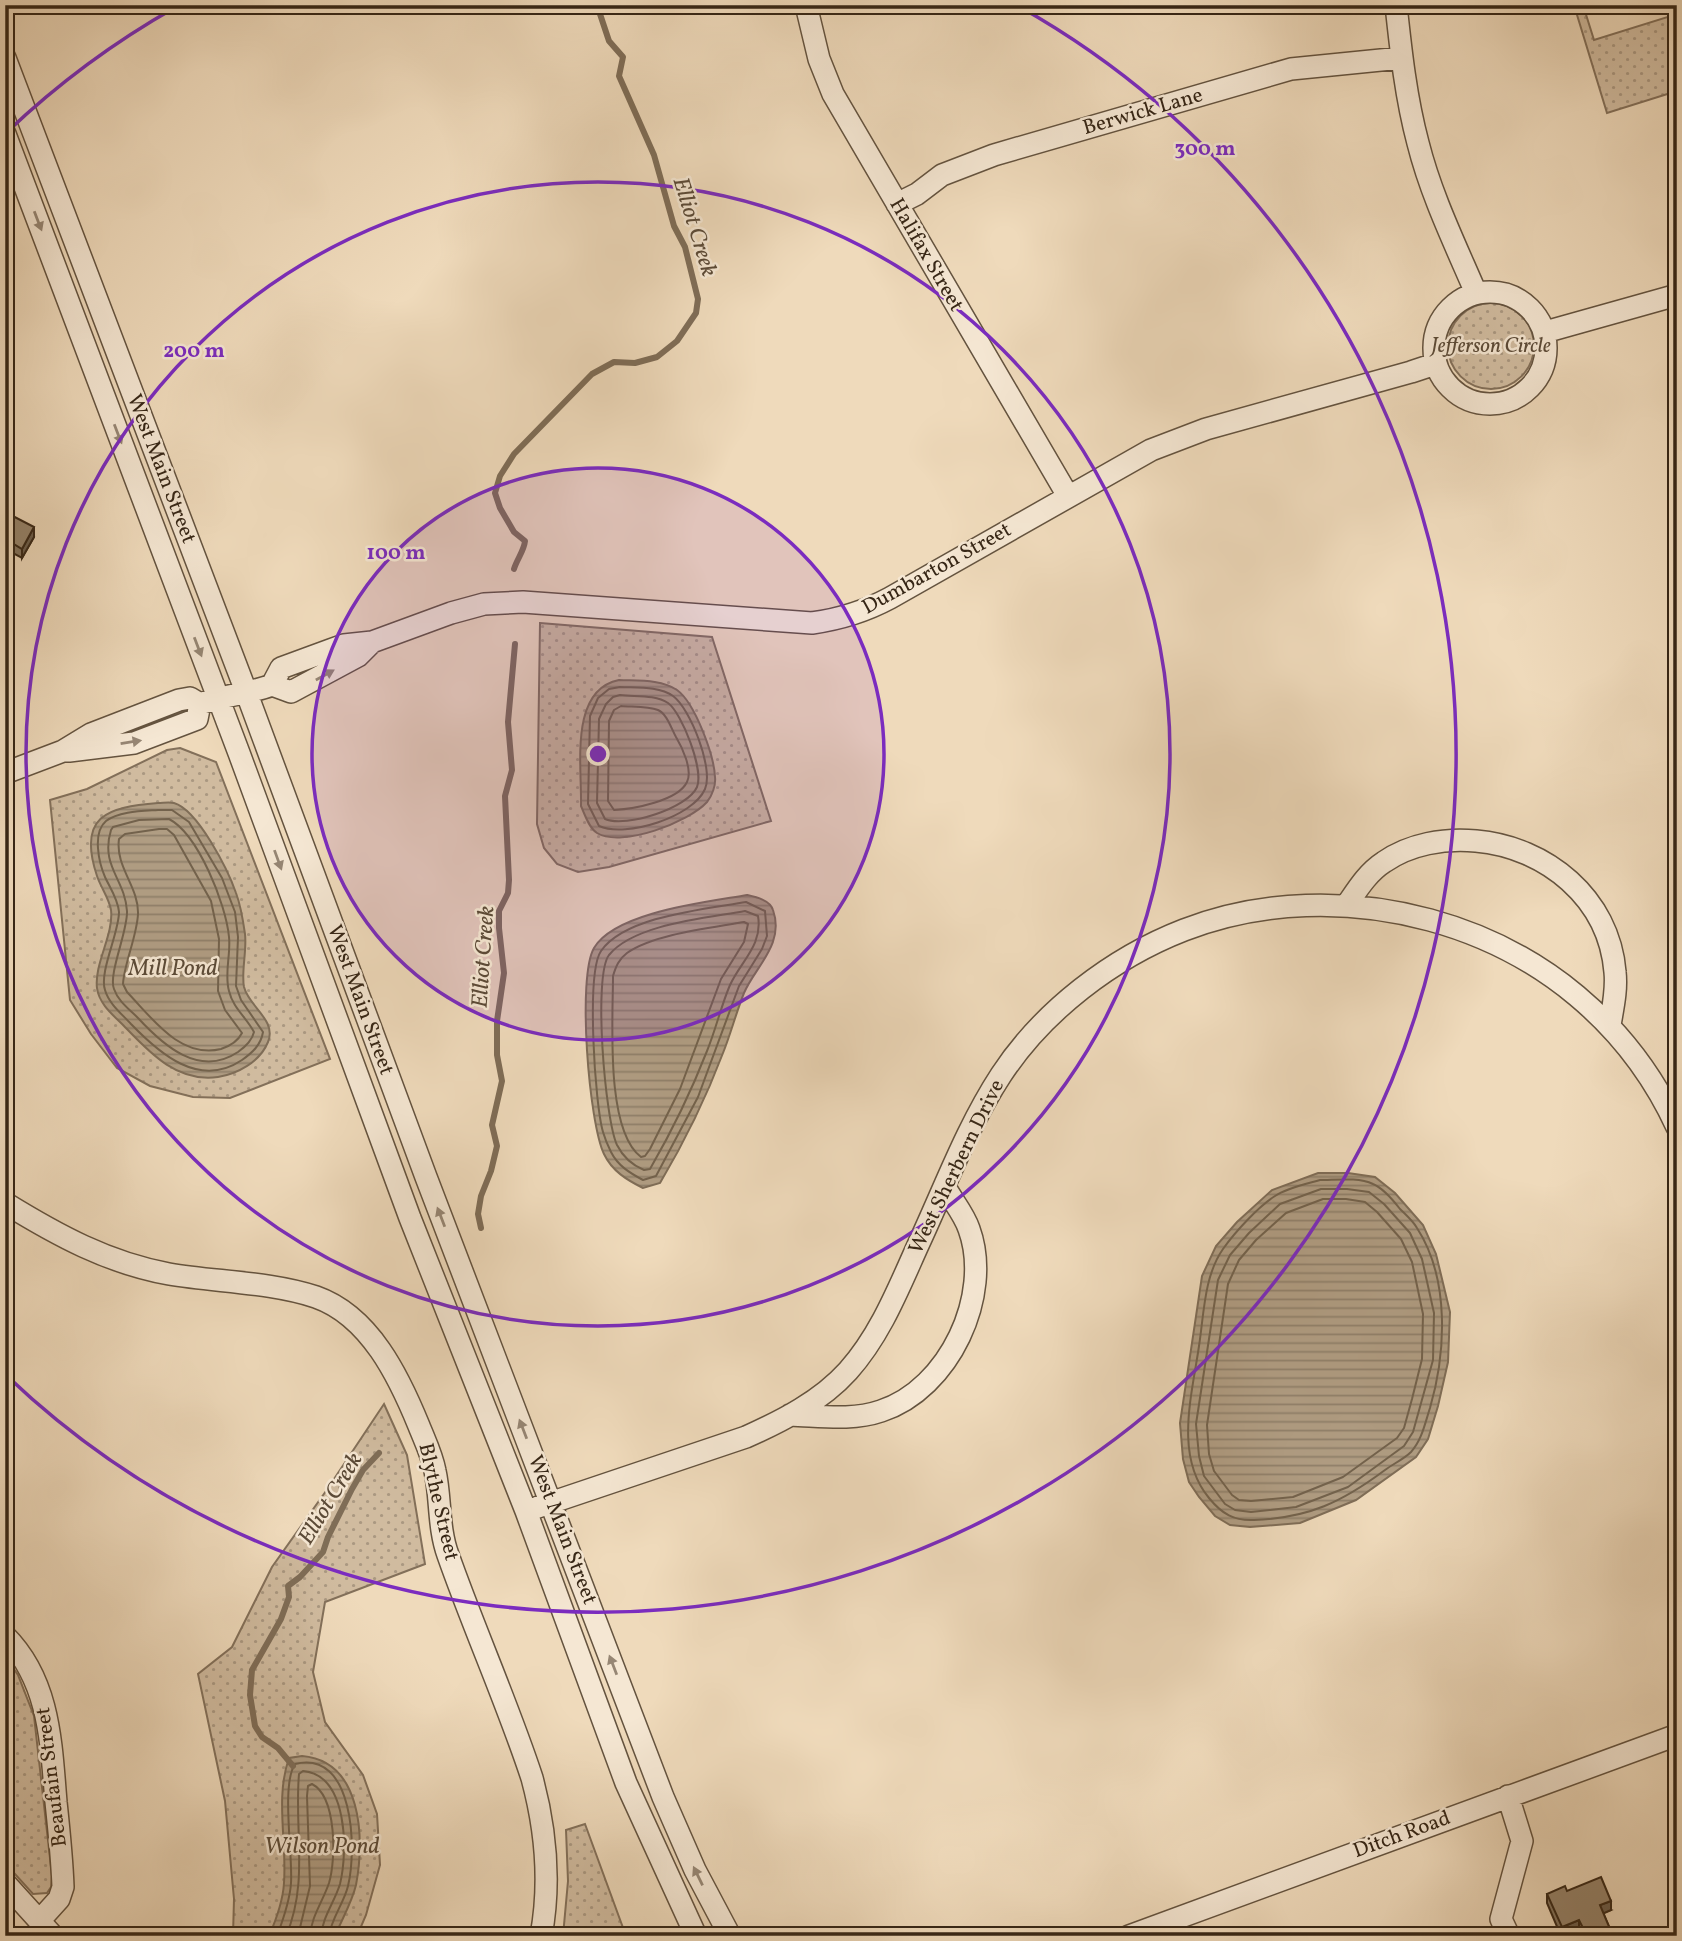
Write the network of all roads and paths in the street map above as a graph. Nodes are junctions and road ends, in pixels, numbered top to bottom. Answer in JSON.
{"nodes":[{"id":1,"x":806,"y":5,"type":"edge"},
{"id":2,"x":1396,"y":5,"type":"edge"},
{"id":3,"x":5,"y":58,"type":"edge"},
{"id":4,"x":1401,"y":58,"type":"junction"},
{"id":5,"x":5,"y":134,"type":"edge"},
{"id":6,"x":14,"y":182,"type":"edge"},
{"id":7,"x":897,"y":204,"type":"junction"},
{"id":8,"x":1476,"y":293,"type":"junction"},
{"id":9,"x":1677,"y":295,"type":"edge"},
{"id":10,"x":1545,"y":332,"type":"junction"},
{"id":11,"x":1435,"y":364,"type":"junction"},
{"id":12,"x":1068,"y":496,"type":"junction"},
{"id":13,"x":224,"y":698,"type":"junction"},
{"id":14,"x":5,"y":773,"type":"edge"},
{"id":15,"x":1346,"y":906,"type":"junction"},
{"id":16,"x":1610,"y":1025,"type":"junction"},
{"id":17,"x":1677,"y":1127,"type":"edge"},
{"id":18,"x":944,"y":1187,"type":"junction"},
{"id":19,"x":5,"y":1203,"type":"edge"},
{"id":20,"x":790,"y":1415,"type":"junction"},
{"id":21,"x":551,"y":1502,"type":"junction"},
{"id":22,"x":526,"y":1511,"type":"junction"},
{"id":23,"x":5,"y":1636,"type":"edge"},
{"id":24,"x":1677,"y":1735,"type":"edge"},
{"id":25,"x":1508,"y":1796,"type":"junction"},
{"id":26,"x":5,"y":1883,"type":"edge"},
{"id":27,"x":47,"y":1928,"type":"edge"},
{"id":28,"x":541,"y":1936,"type":"edge"},
{"id":29,"x":696,"y":1936,"type":"edge"},
{"id":30,"x":730,"y":1936,"type":"edge"},
{"id":31,"x":1129,"y":1936,"type":"edge"},
{"id":32,"x":1508,"y":1936,"type":"edge"}],
"edges":[{"from":1,"to":7,"type":"street","name":"Halifax Street"},
{"from":2,"to":4,"type":"street"},
{"from":3,"to":13,"type":"street","name":"West Main Street"},
{"from":4,"to":7,"type":"street","name":"Berwick Lane"},
{"from":4,"to":8,"type":"street"},
{"from":5,"to":6,"type":"street","name":"West Main Street"},
{"from":6,"to":13,"type":"street","name":"West Main Street","one_way":true},
{"from":7,"to":12,"type":"street","name":"Halifax Street"},
{"from":8,"to":10,"type":"street"},
{"from":8,"to":11,"type":"street"},
{"from":9,"to":10,"type":"street"},
{"from":10,"to":11,"type":"street"},
{"from":11,"to":12,"type":"street","name":"Dumbarton Street"},
{"from":12,"to":13,"type":"street","name":"Dumbarton Street"},
{"from":13,"to":14,"type":"street"},
{"from":21,"to":13,"type":"street","name":"West Main Street","one_way":true},
{"from":13,"to":22,"type":"street","name":"West Main Street","one_way":true},
{"from":15,"to":16,"type":"street","name":"West Sherbern Drive"},
{"from":15,"to":16,"type":"street"},
{"from":15,"to":18,"type":"street","name":"West Sherbern Drive"},
{"from":16,"to":17,"type":"street","name":"West Sherbern Drive"},
{"from":18,"to":20,"type":"street","name":"West Sherbern Drive"},
{"from":18,"to":20,"type":"street"},
{"from":19,"to":28,"type":"street","name":"Blythe Street"},
{"from":20,"to":21,"type":"street","name":"West Sherbern Drive"},
{"from":21,"to":22,"type":"street","name":"West Sherbern Drive"},
{"from":30,"to":21,"type":"street","name":"West Main Street","one_way":true},
{"from":22,"to":29,"type":"street","name":"West Main Street"},
{"from":23,"to":27,"type":"street","name":"Beaufain Street"},
{"from":24,"to":25,"type":"street","name":"Ditch Road"},
{"from":25,"to":31,"type":"street","name":"Ditch Road"},
{"from":25,"to":32,"type":"street"},
{"from":26,"to":27,"type":"street","name":"Beaufain Street"}]}
